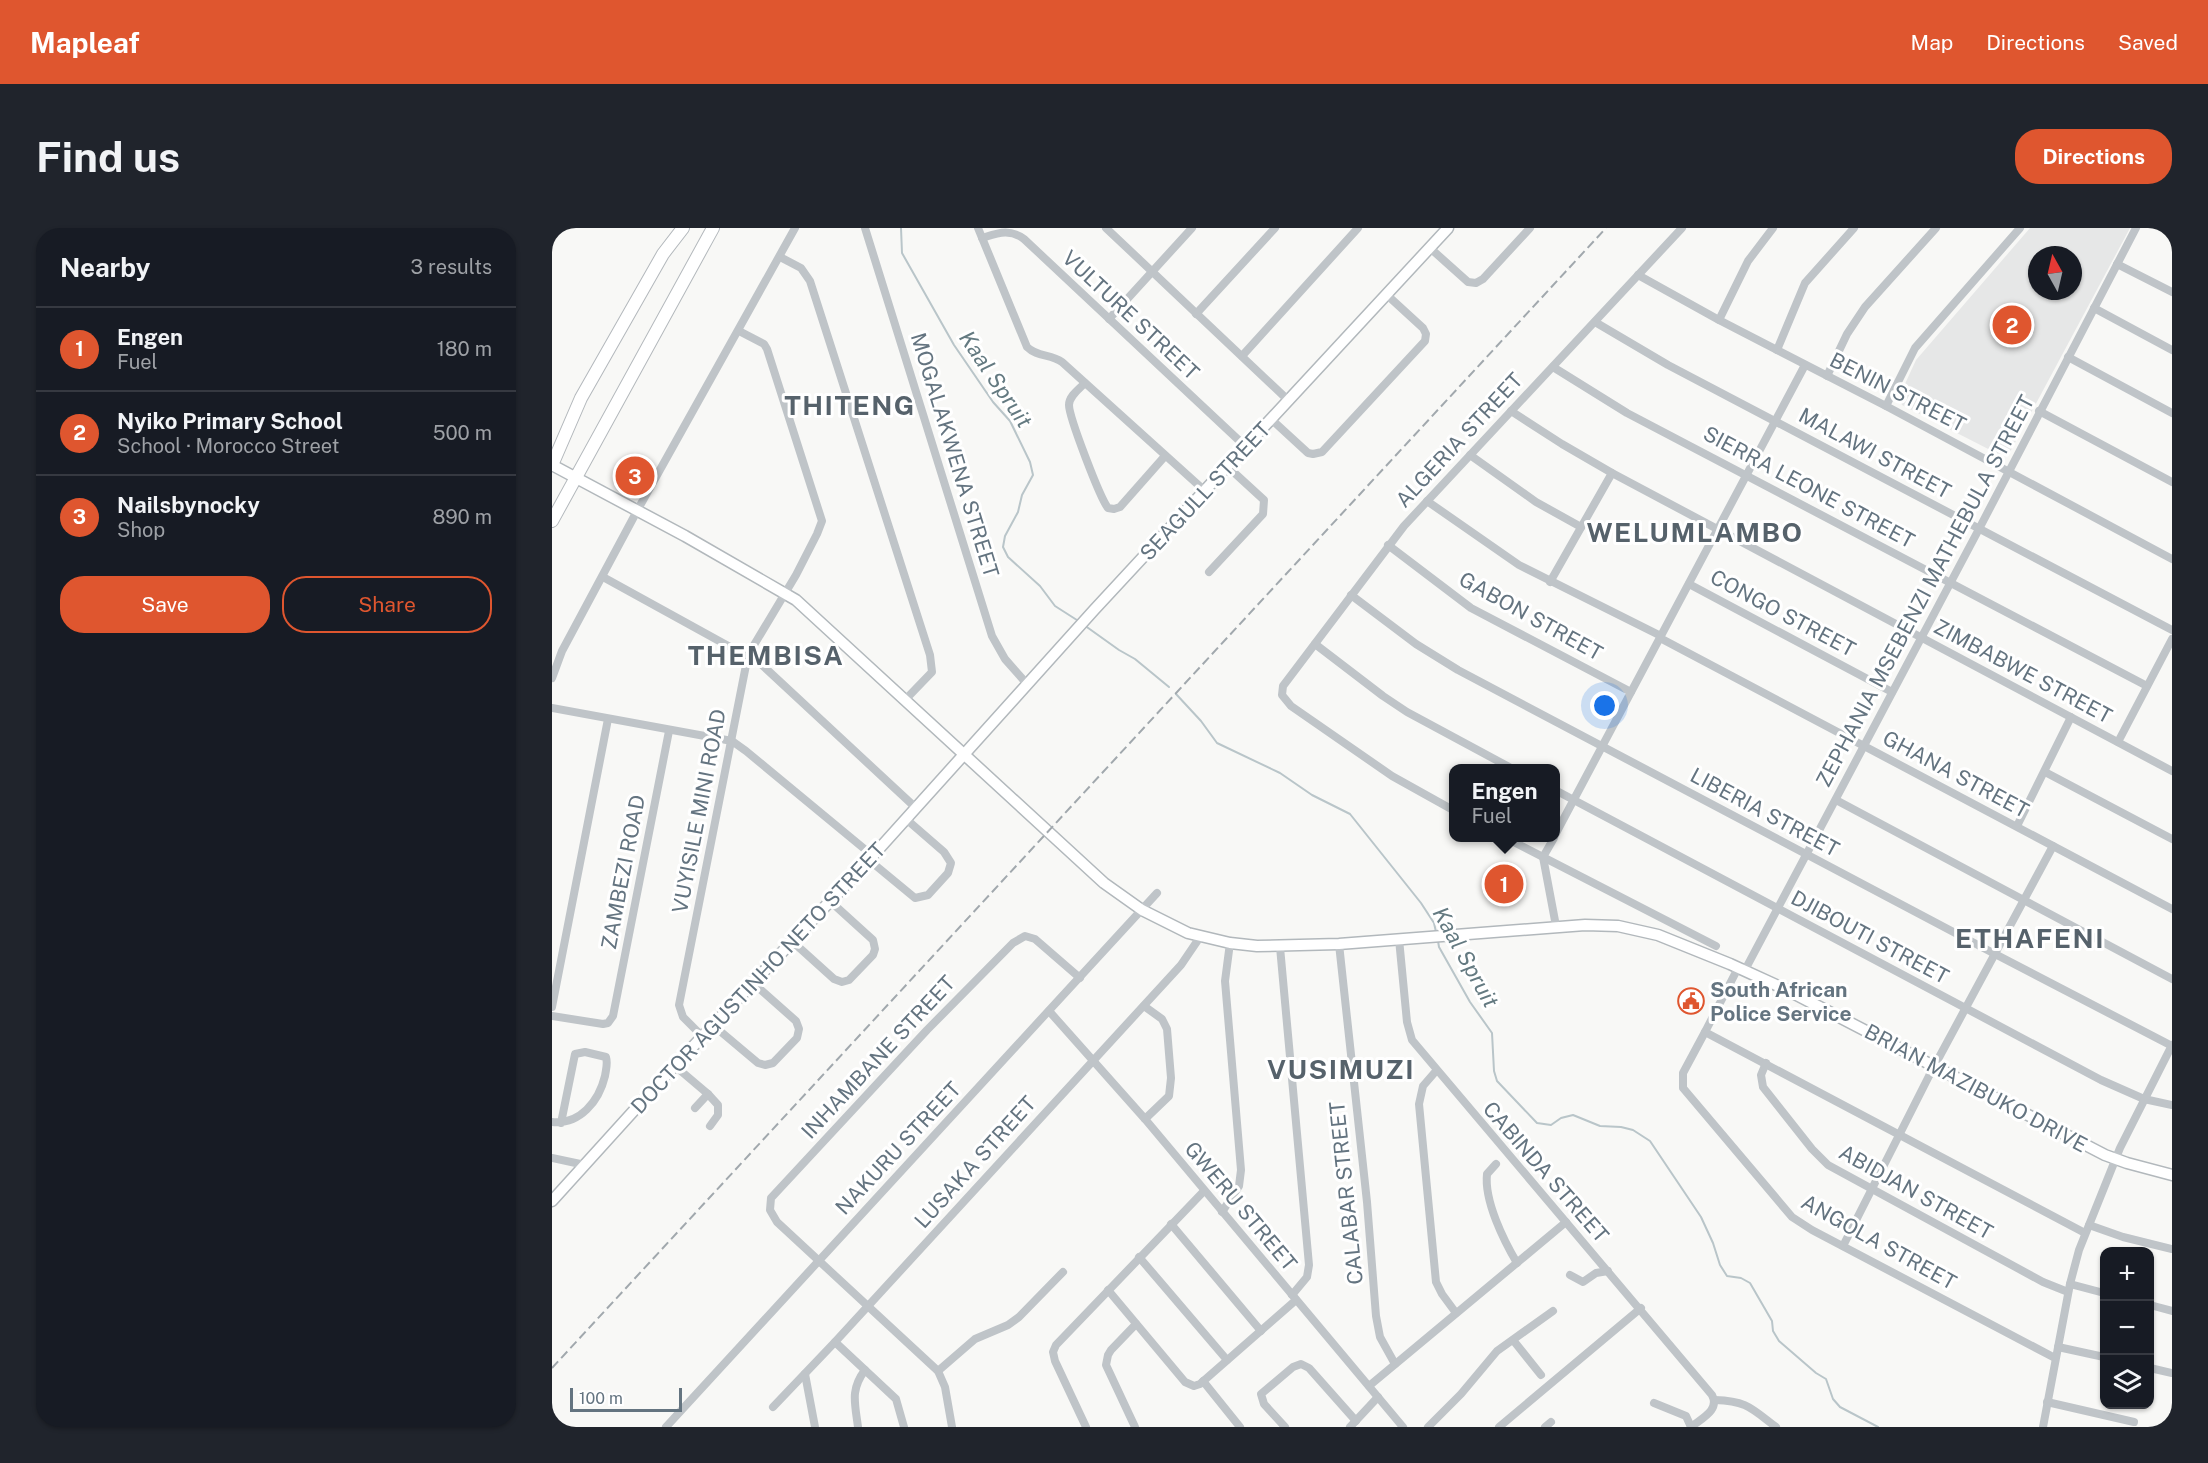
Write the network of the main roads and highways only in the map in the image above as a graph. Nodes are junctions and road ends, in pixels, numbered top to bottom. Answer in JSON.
{"nodes":[{"id":1,"x":683,"y":228,"type":"edge"},
{"id":2,"x":713,"y":228,"type":"edge"},
{"id":3,"x":552,"y":465,"type":"edge"},
{"id":4,"x":552,"y":521,"type":"edge"}],
"edges":[{"from":1,"to":3,"type":"main road"},
{"from":2,"to":4,"type":"main road"}]}
